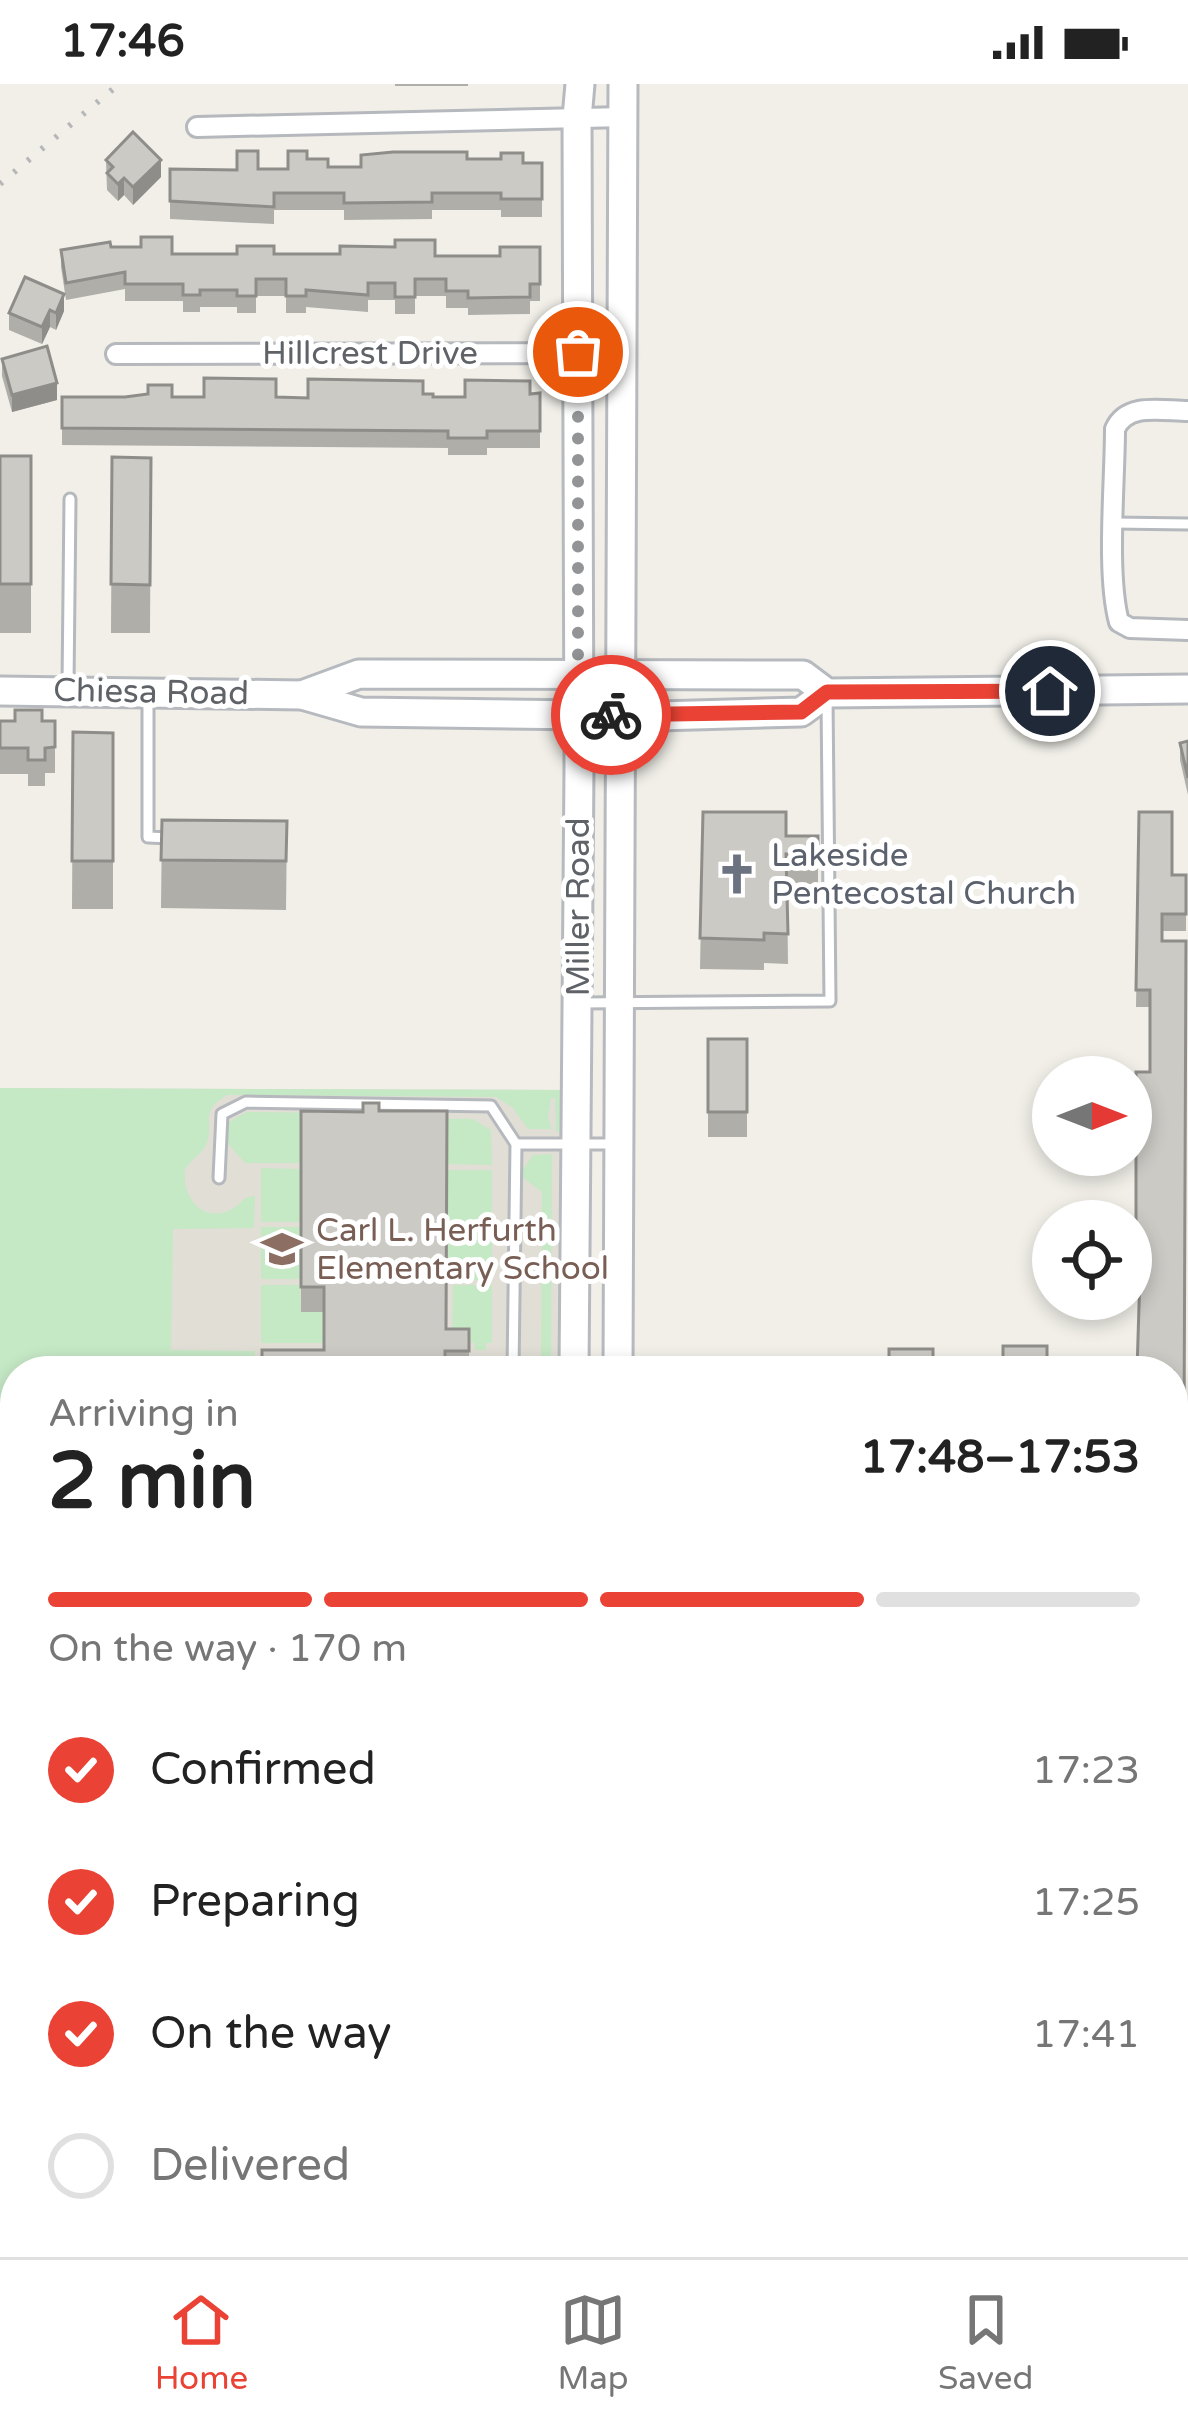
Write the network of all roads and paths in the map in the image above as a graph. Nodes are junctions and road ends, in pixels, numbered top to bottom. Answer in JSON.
{"nodes":[{"id":1,"x":580,"y":84,"type":"edge"},
{"id":2,"x":623,"y":84,"type":"edge"},
{"id":3,"x":577,"y":118,"type":"junction"},
{"id":4,"x":624,"y":118,"type":"junction"},
{"id":5,"x":197,"y":127,"type":"dead end"},
{"id":6,"x":578,"y":352,"type":"junction"},
{"id":7,"x":623,"y":353,"type":"junction"},
{"id":8,"x":116,"y":354,"type":"dead end"},
{"id":9,"x":1188,"y":411,"type":"edge"},
{"id":10,"x":70,"y":499,"type":"dead end"},
{"id":11,"x":1114,"y":523,"type":"junction"},
{"id":12,"x":1188,"y":524,"type":"edge"},
{"id":13,"x":1188,"y":630,"type":"edge"},
{"id":14,"x":577,"y":675,"type":"junction"},
{"id":15,"x":620,"y":676,"type":"junction"},
{"id":16,"x":1188,"y":689,"type":"edge"},
{"id":17,"x":0,"y":691,"type":"edge"},
{"id":18,"x":69,"y":691,"type":"junction"},
{"id":19,"x":148,"y":691,"type":"junction"},
{"id":20,"x":827,"y":692,"type":"junction"},
{"id":21,"x":302,"y":694,"type":"junction"},
{"id":22,"x":578,"y":715,"type":"junction"},
{"id":23,"x":621,"y":715,"type":"junction"},
{"id":24,"x":190,"y":838,"type":"edge"},
{"id":25,"x":578,"y":1003,"type":"junction"},
{"id":26,"x":622,"y":1004,"type":"junction"},
{"id":27,"x":516,"y":1144,"type":"junction"},
{"id":28,"x":576,"y":1144,"type":"junction"},
{"id":29,"x":621,"y":1144,"type":"junction"},
{"id":30,"x":219,"y":1178,"type":"dead end"},
{"id":31,"x":513,"y":1356,"type":"edge"},
{"id":32,"x":574,"y":1356,"type":"edge"},
{"id":33,"x":618,"y":1356,"type":"edge"}],
"edges":[{"from":1,"to":3,"type":"main road","name":"Miller Road"},
{"from":2,"to":4,"type":"main road","name":"Miller Road"},
{"from":3,"to":4,"type":"street"},
{"from":3,"to":5,"type":"street"},
{"from":3,"to":6,"type":"main road","name":"Miller Road"},
{"from":4,"to":7,"type":"main road","name":"Miller Road"},
{"from":6,"to":7,"type":"street","name":"Hillcrest Drive"},
{"from":6,"to":8,"type":"street","name":"Hillcrest Drive"},
{"from":6,"to":14,"type":"main road","name":"Miller Road"},
{"from":7,"to":15,"type":"main road","name":"Miller Road"},
{"from":9,"to":11,"type":"street"},
{"from":10,"to":18,"type":"lane"},
{"from":11,"to":12,"type":"lane"},
{"from":11,"to":13,"type":"street"},
{"from":14,"to":15,"type":"main road","name":"Chiesa Road"},
{"from":14,"to":21,"type":"main road","name":"Chiesa Road"},
{"from":14,"to":22,"type":"main road","name":"Miller Road"},
{"from":15,"to":20,"type":"main road","name":"Chiesa Road"},
{"from":15,"to":23,"type":"main road","name":"Miller Road"},
{"from":16,"to":20,"type":"main road","name":"Chiesa Road"},
{"from":17,"to":18,"type":"main road","name":"Chiesa Road"},
{"from":18,"to":19,"type":"main road","name":"Chiesa Road"},
{"from":19,"to":21,"type":"main road","name":"Chiesa Road"},
{"from":19,"to":24,"type":"lane"},
{"from":20,"to":23,"type":"main road","name":"Chiesa Road"},
{"from":20,"to":26,"type":"lane"},
{"from":21,"to":22,"type":"main road","name":"Chiesa Road"},
{"from":22,"to":23,"type":"main road","name":"Chiesa Road"},
{"from":22,"to":25,"type":"main road","name":"Miller Road"},
{"from":23,"to":26,"type":"main road","name":"Miller Road"},
{"from":25,"to":26,"type":"lane"},
{"from":25,"to":28,"type":"main road","name":"Miller Road"},
{"from":26,"to":29,"type":"main road","name":"Miller Road"},
{"from":27,"to":28,"type":"lane"},
{"from":27,"to":30,"type":"lane"},
{"from":27,"to":31,"type":"lane"},
{"from":28,"to":29,"type":"lane"},
{"from":28,"to":32,"type":"main road","name":"Miller Road"},
{"from":29,"to":33,"type":"main road","name":"Miller Road"}]}
